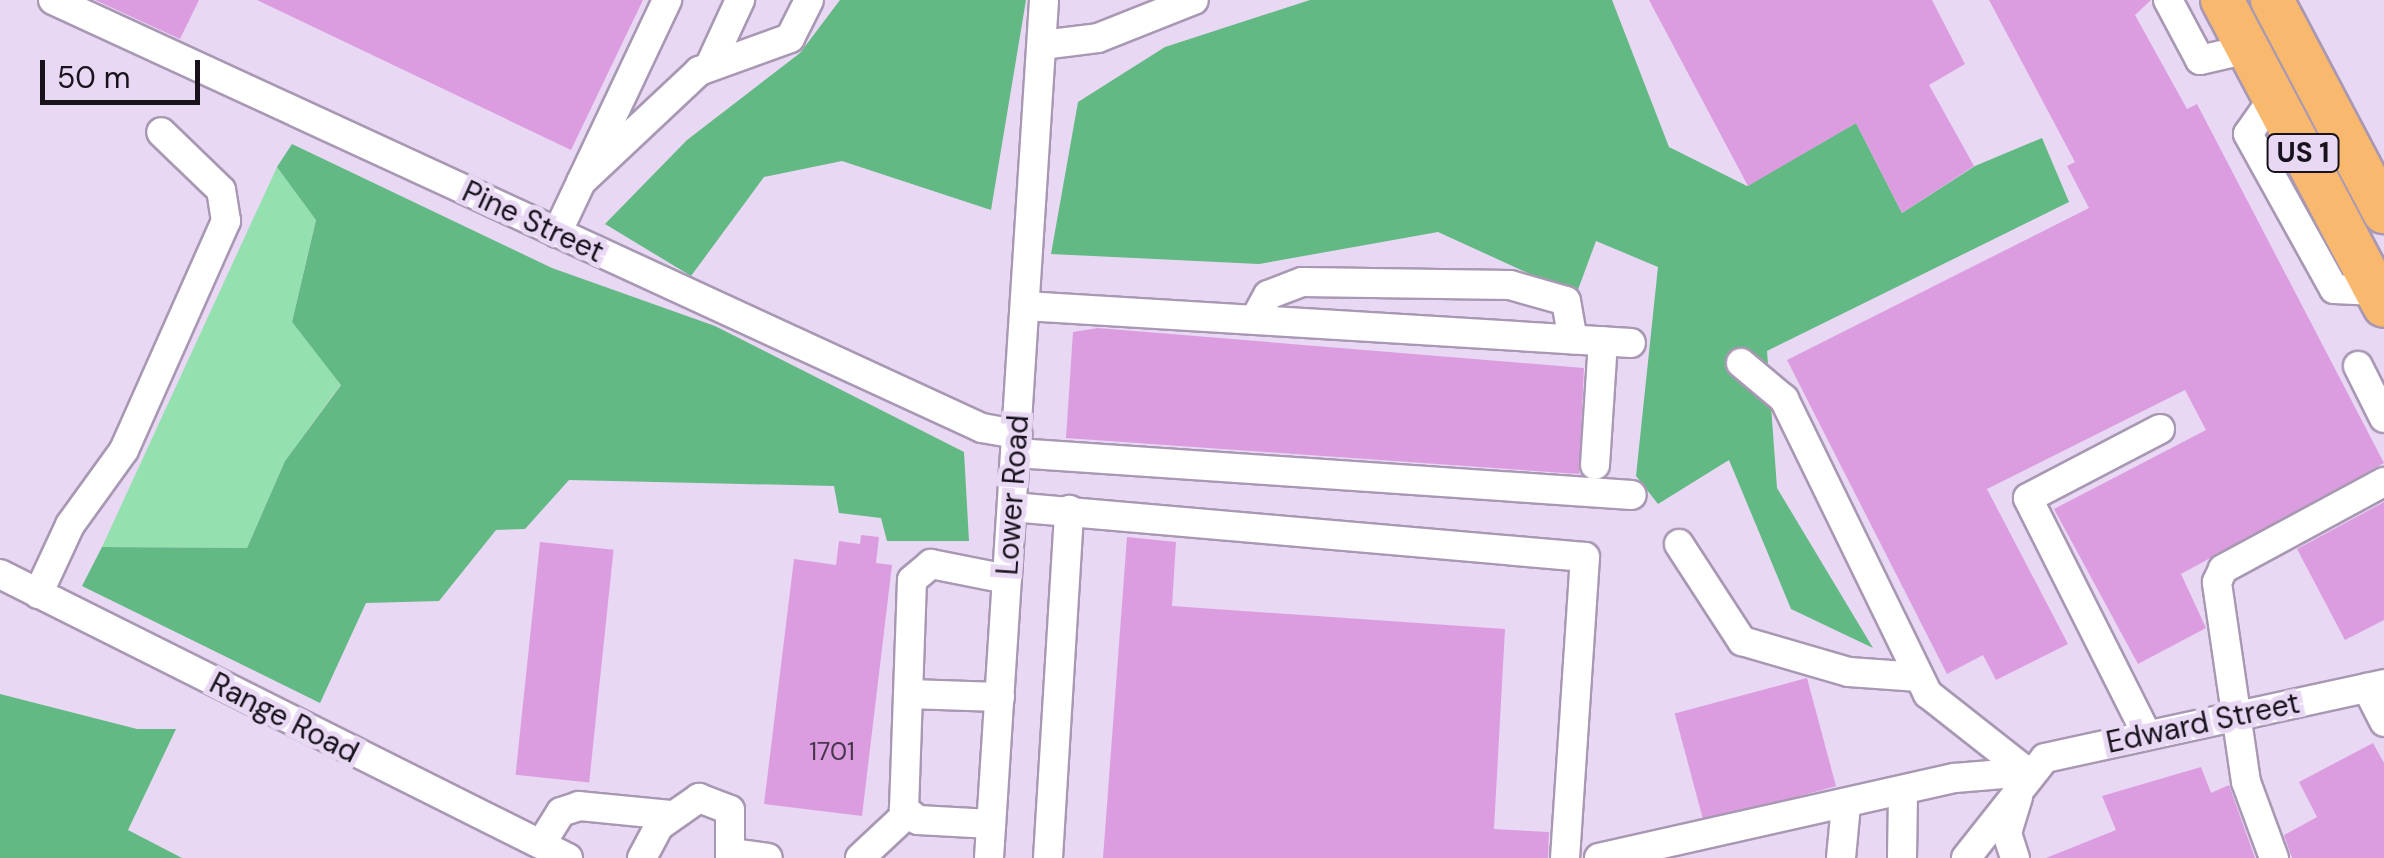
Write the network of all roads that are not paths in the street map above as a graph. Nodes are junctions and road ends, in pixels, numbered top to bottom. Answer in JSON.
{"nodes":[{"id":1,"x":53,"y":0,"type":"edge"},
{"id":2,"x":667,"y":0,"type":"edge"},
{"id":3,"x":740,"y":0,"type":"edge"},
{"id":4,"x":809,"y":0,"type":"edge"},
{"id":5,"x":1044,"y":0,"type":"edge"},
{"id":6,"x":1194,"y":0,"type":"edge"},
{"id":7,"x":2168,"y":0,"type":"edge"},
{"id":8,"x":2222,"y":0,"type":"edge"},
{"id":9,"x":2272,"y":0,"type":"edge"},
{"id":10,"x":1042,"y":44,"type":"junction"},
{"id":11,"x":2248,"y":49,"type":"junction"},
{"id":12,"x":710,"y":66,"type":"junction"},
{"id":13,"x":161,"y":132,"type":"dead end"},
{"id":14,"x":582,"y":182,"type":"junction"},
{"id":15,"x":2384,"y":212,"type":"edge"},
{"id":16,"x":558,"y":234,"type":"junction"},
{"id":17,"x":1433,"y":280,"type":"junction"},
{"id":18,"x":2380,"y":299,"type":"edge"},
{"id":19,"x":1025,"y":306,"type":"junction"},
{"id":20,"x":1257,"y":315,"type":"junction"},
{"id":21,"x":1430,"y":329,"type":"junction"},
{"id":22,"x":1574,"y":339,"type":"junction"},
{"id":23,"x":1741,"y":363,"type":"dead end"},
{"id":24,"x":2358,"y":366,"type":"dead end"},
{"id":25,"x":2384,"y":418,"type":"edge"},
{"id":26,"x":2160,"y":428,"type":"dead end"},
{"id":27,"x":1016,"y":443,"type":"junction"},
{"id":28,"x":1595,"y":465,"type":"dead end"},
{"id":29,"x":2384,"y":482,"type":"edge"},
{"id":30,"x":1632,"y":496,"type":"dead end"},
{"id":31,"x":1012,"y":507,"type":"junction"},
{"id":32,"x":1069,"y":510,"type":"junction"},
{"id":33,"x":1678,"y":544,"type":"dead end"},
{"id":34,"x":0,"y":574,"type":"edge"},
{"id":35,"x":1008,"y":578,"type":"junction"},
{"id":36,"x":38,"y":594,"type":"junction"},
{"id":37,"x":1920,"y":678,"type":"junction"},
{"id":38,"x":2375,"y":686,"type":"edge"},
{"id":39,"x":908,"y":694,"type":"junction"},
{"id":40,"x":1000,"y":698,"type":"junction"},
{"id":41,"x":2240,"y":716,"type":"junction"},
{"id":42,"x":2384,"y":722,"type":"edge"},
{"id":43,"x":2147,"y":736,"type":"junction"},
{"id":44,"x":2026,"y":772,"type":"junction"},
{"id":45,"x":1903,"y":790,"type":"junction"},
{"id":46,"x":1846,"y":804,"type":"junction"},
{"id":47,"x":908,"y":814,"type":"junction"},
{"id":48,"x":670,"y":815,"type":"junction"},
{"id":49,"x":992,"y":824,"type":"junction"},
{"id":50,"x":541,"y":844,"type":"junction"},
{"id":51,"x":732,"y":856,"type":"edge"},
{"id":52,"x":568,"y":858,"type":"edge"},
{"id":53,"x":642,"y":858,"type":"edge"},
{"id":54,"x":768,"y":858,"type":"edge"},
{"id":55,"x":860,"y":858,"type":"edge"},
{"id":56,"x":989,"y":858,"type":"edge"},
{"id":57,"x":1048,"y":858,"type":"edge"},
{"id":58,"x":1565,"y":858,"type":"edge"},
{"id":59,"x":1599,"y":858,"type":"edge"},
{"id":60,"x":1841,"y":858,"type":"edge"},
{"id":61,"x":1902,"y":858,"type":"edge"},
{"id":62,"x":1966,"y":858,"type":"edge"},
{"id":63,"x":2016,"y":858,"type":"edge"},
{"id":64,"x":2274,"y":858,"type":"edge"}],
"edges":[{"from":1,"to":16,"type":"street","name":"Pine Street"},
{"from":2,"to":14,"type":"street"},
{"from":3,"to":12,"type":"street"},
{"from":4,"to":12,"type":"street"},
{"from":5,"to":10,"type":"street","name":"Lower Road"},
{"from":6,"to":10,"type":"street"},
{"from":7,"to":11,"type":"street"},
{"from":8,"to":11,"type":"highway","number":"US 1"},
{"from":9,"to":15,"type":"highway","number":"US 1"},
{"from":10,"to":19,"type":"street","name":"Lower Road"},
{"from":11,"to":18,"type":"highway","number":"US 1"},
{"from":12,"to":14,"type":"street"},
{"from":13,"to":36,"type":"street"},
{"from":14,"to":16,"type":"street"},
{"from":16,"to":27,"type":"street","name":"Pine Street"},
{"from":17,"to":20,"type":"street"},
{"from":17,"to":21,"type":"street"},
{"from":17,"to":22,"type":"street"},
{"from":19,"to":20,"type":"street"},
{"from":19,"to":27,"type":"street","name":"Lower Road"},
{"from":20,"to":21,"type":"street"},
{"from":21,"to":22,"type":"street"},
{"from":22,"to":28,"type":"street"},
{"from":23,"to":37,"type":"street"},
{"from":24,"to":25,"type":"street"},
{"from":26,"to":43,"type":"street"},
{"from":27,"to":30,"type":"street","name":"Pine Street"},
{"from":27,"to":31,"type":"street","name":"Lower Road"},
{"from":29,"to":41,"type":"street"},
{"from":31,"to":32,"type":"street"},
{"from":31,"to":35,"type":"street","name":"Lower Road"},
{"from":32,"to":57,"type":"street"},
{"from":32,"to":58,"type":"street"},
{"from":33,"to":37,"type":"street"},
{"from":34,"to":36,"type":"street","name":"Range Road"},
{"from":35,"to":39,"type":"street"},
{"from":35,"to":40,"type":"street","name":"Lower Road"},
{"from":36,"to":50,"type":"street","name":"Range Road"},
{"from":37,"to":44,"type":"street"},
{"from":38,"to":41,"type":"street","name":"Edward Street"},
{"from":38,"to":42,"type":"street"},
{"from":39,"to":40,"type":"street"},
{"from":39,"to":47,"type":"street"},
{"from":40,"to":49,"type":"street","name":"Lower Road"},
{"from":41,"to":43,"type":"street","name":"Edward Street"},
{"from":41,"to":64,"type":"street"},
{"from":43,"to":44,"type":"street","name":"Edward Street"},
{"from":44,"to":45,"type":"street","name":"Edward Street"},
{"from":44,"to":62,"type":"street"},
{"from":44,"to":63,"type":"street"},
{"from":45,"to":46,"type":"street","name":"Edward Street"},
{"from":45,"to":61,"type":"street"},
{"from":46,"to":59,"type":"street","name":"Edward Street"},
{"from":46,"to":60,"type":"street"},
{"from":47,"to":49,"type":"street"},
{"from":47,"to":55,"type":"street"},
{"from":48,"to":50,"type":"street"},
{"from":48,"to":51,"type":"street"},
{"from":48,"to":53,"type":"street"},
{"from":49,"to":56,"type":"street","name":"Lower Road"},
{"from":50,"to":52,"type":"street","name":"Range Road"},
{"from":51,"to":54,"type":"street"}]}
